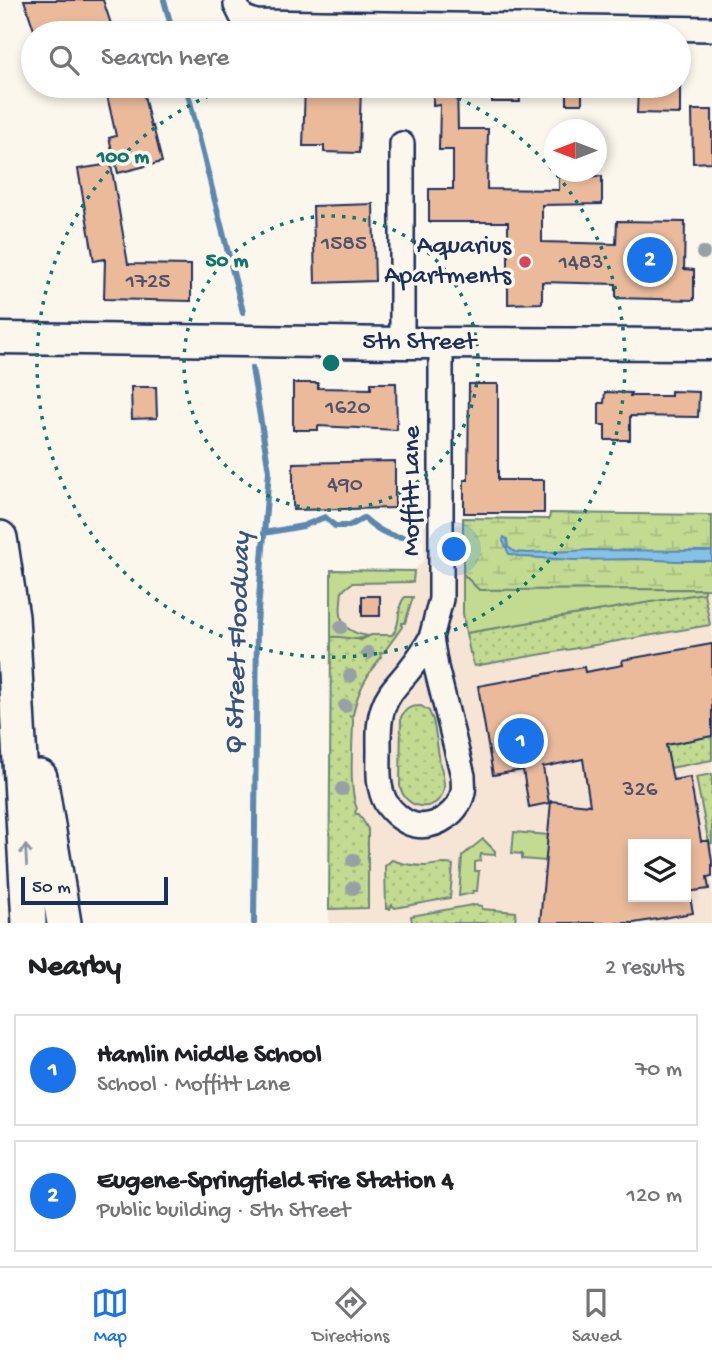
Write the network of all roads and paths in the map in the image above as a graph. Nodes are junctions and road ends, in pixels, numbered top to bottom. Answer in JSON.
{"nodes":[{"id":1,"x":239,"y":9,"type":"edge"},
{"id":2,"x":255,"y":21,"type":"edge"},
{"id":3,"x":691,"y":29,"type":"edge"},
{"id":4,"x":712,"y":29,"type":"edge"},
{"id":5,"x":402,"y":144,"type":"dead end"},
{"id":6,"x":0,"y":338,"type":"edge"},
{"id":7,"x":402,"y":343,"type":"junction"},
{"id":8,"x":441,"y":343,"type":"junction"},
{"id":9,"x":712,"y":344,"type":"edge"},
{"id":10,"x":0,"y":538,"type":"edge"},
{"id":11,"x":12,"y":617,"type":"junction"},
{"id":12,"x":432,"y":638,"type":"junction"},
{"id":13,"x":30,"y":923,"type":"edge"},
{"id":14,"x":64,"y":923,"type":"edge"}],
"edges":[{"from":1,"to":2,"type":"street"},
{"from":3,"to":4,"type":"street"},
{"from":5,"to":7,"type":"street"},
{"from":6,"to":7,"type":"main road","name":"5th Street"},
{"from":7,"to":8,"type":"main road","name":"5th Street"},
{"from":8,"to":9,"type":"main road","name":"5th Street"},
{"from":8,"to":12,"type":"street","name":"Moffitt Lane"},
{"from":10,"to":11,"type":"highway"},
{"from":13,"to":11,"type":"highway","one_way":true},
{"from":11,"to":14,"type":"highway"},
{"from":12,"to":12,"type":"street","name":"Moffitt Lane"}]}
